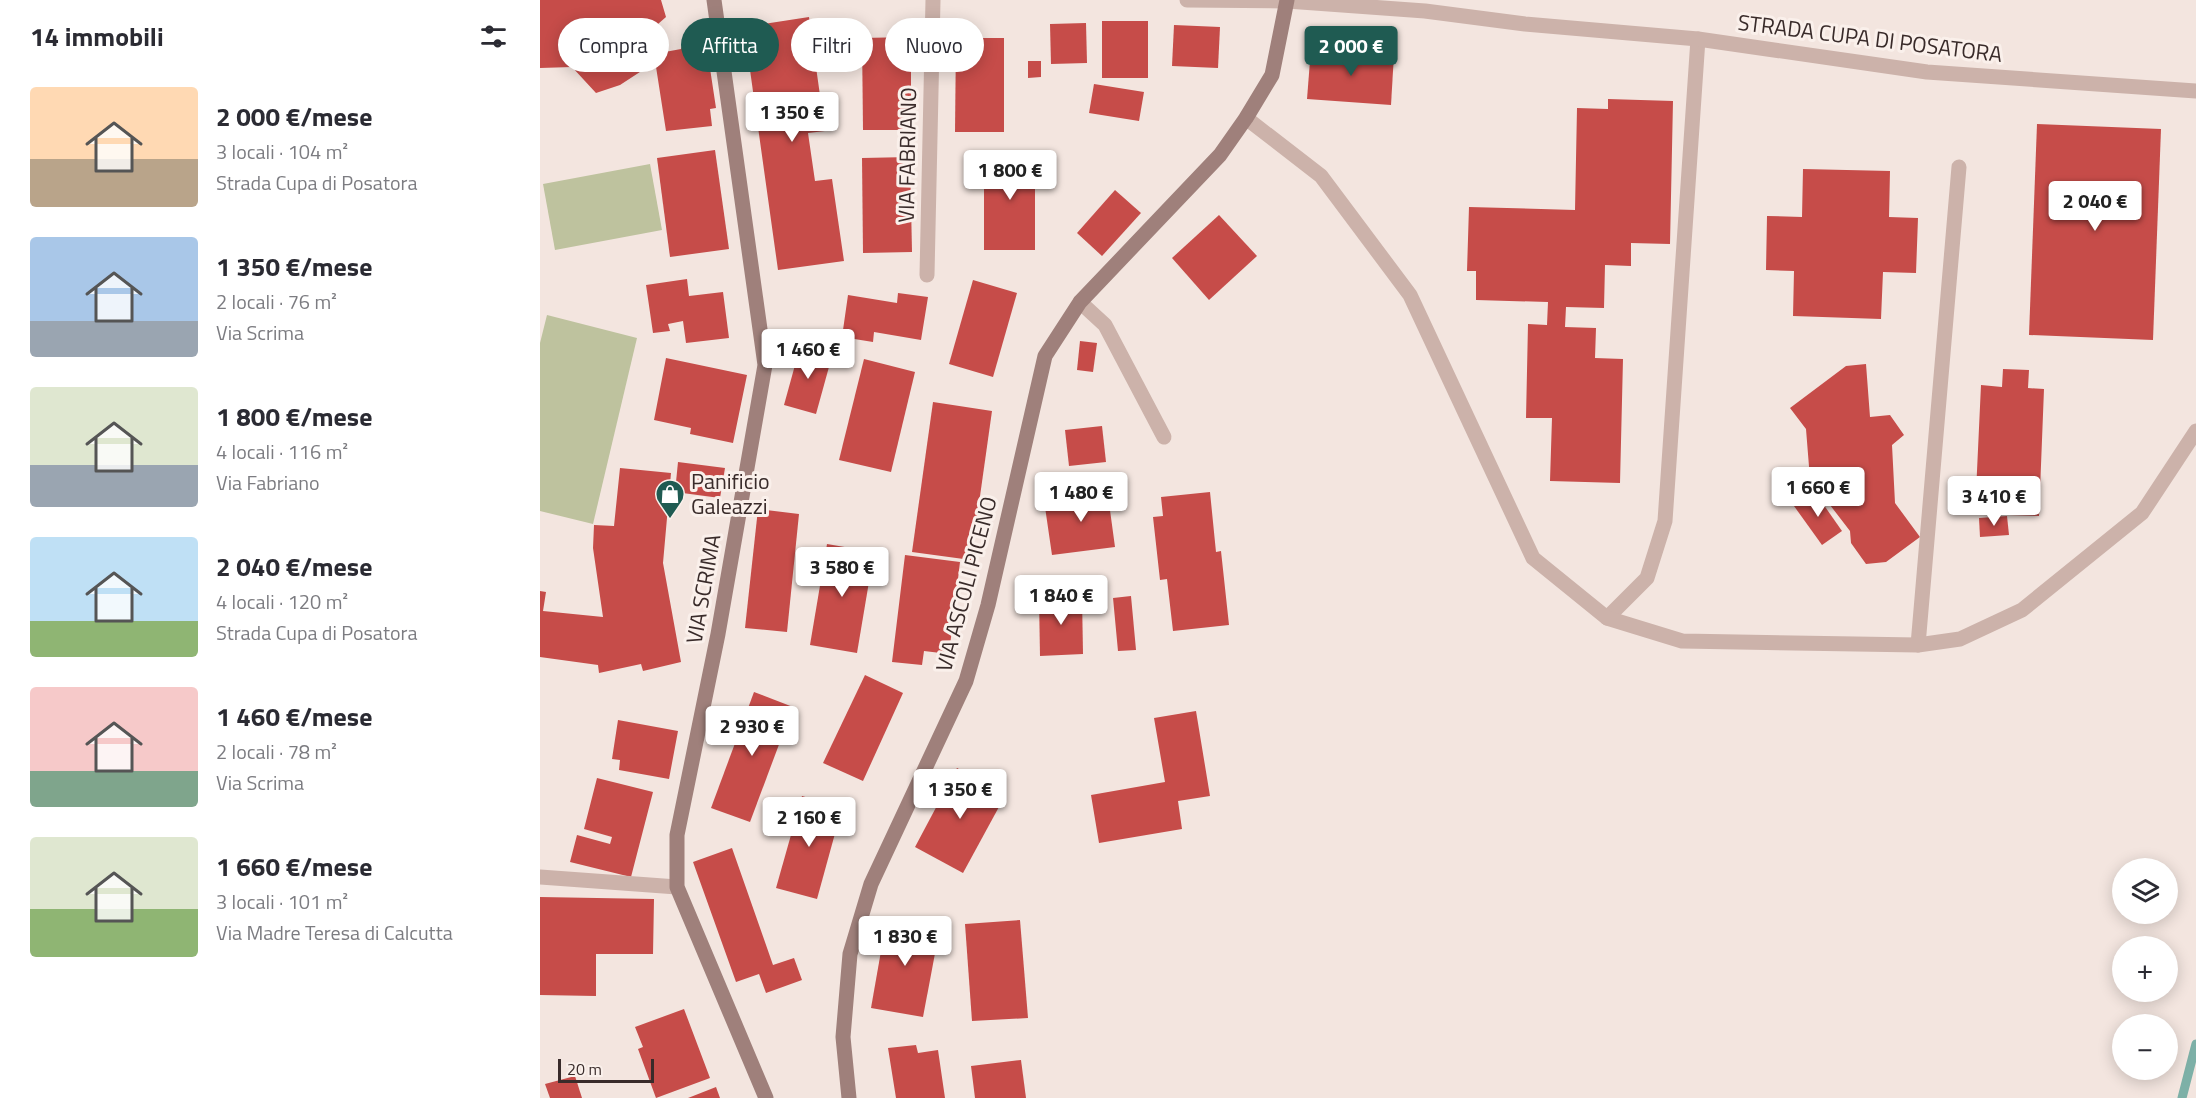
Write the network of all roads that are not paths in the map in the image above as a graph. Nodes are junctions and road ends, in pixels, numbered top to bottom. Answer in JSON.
{"nodes":[{"id":1,"x":714,"y":0,"type":"edge"},
{"id":2,"x":933,"y":0,"type":"edge"},
{"id":3,"x":1187,"y":0,"type":"edge"},
{"id":4,"x":1287,"y":1,"type":"edge"},
{"id":5,"x":1698,"y":39,"type":"junction"},
{"id":6,"x":2196,"y":90,"type":"edge"},
{"id":7,"x":1246,"y":118,"type":"junction"},
{"id":8,"x":1959,"y":167,"type":"dead end"},
{"id":9,"x":927,"y":275,"type":"dead end"},
{"id":10,"x":1080,"y":302,"type":"junction"},
{"id":11,"x":2196,"y":431,"type":"edge"},
{"id":12,"x":1164,"y":437,"type":"dead end"},
{"id":13,"x":1607,"y":618,"type":"junction"},
{"id":14,"x":1918,"y":645,"type":"junction"},
{"id":15,"x":540,"y":877,"type":"edge"},
{"id":16,"x":677,"y":887,"type":"junction"},
{"id":17,"x":766,"y":1098,"type":"edge"},
{"id":18,"x":849,"y":1098,"type":"edge"}],
"edges":[{"from":1,"to":16,"type":"street","name":"VIA SCRIMA"},
{"from":2,"to":9,"type":"street","name":"VIA FABRIANO"},
{"from":3,"to":4,"type":"street","name":"STRADA CUPA DI POSATORA"},
{"from":4,"to":5,"type":"street","name":"STRADA CUPA DI POSATORA"},
{"from":4,"to":7,"type":"street","name":"VIA ASCOLI PICENO"},
{"from":5,"to":6,"type":"street","name":"STRADA CUPA DI POSATORA"},
{"from":5,"to":13,"type":"street"},
{"from":7,"to":10,"type":"street","name":"VIA ASCOLI PICENO"},
{"from":7,"to":13,"type":"street"},
{"from":8,"to":14,"type":"street"},
{"from":10,"to":12,"type":"street"},
{"from":10,"to":18,"type":"street","name":"VIA ASCOLI PICENO"},
{"from":11,"to":14,"type":"street"},
{"from":13,"to":14,"type":"street"},
{"from":15,"to":16,"type":"street"},
{"from":16,"to":17,"type":"street","name":"VIA SCRIMA"}]}
